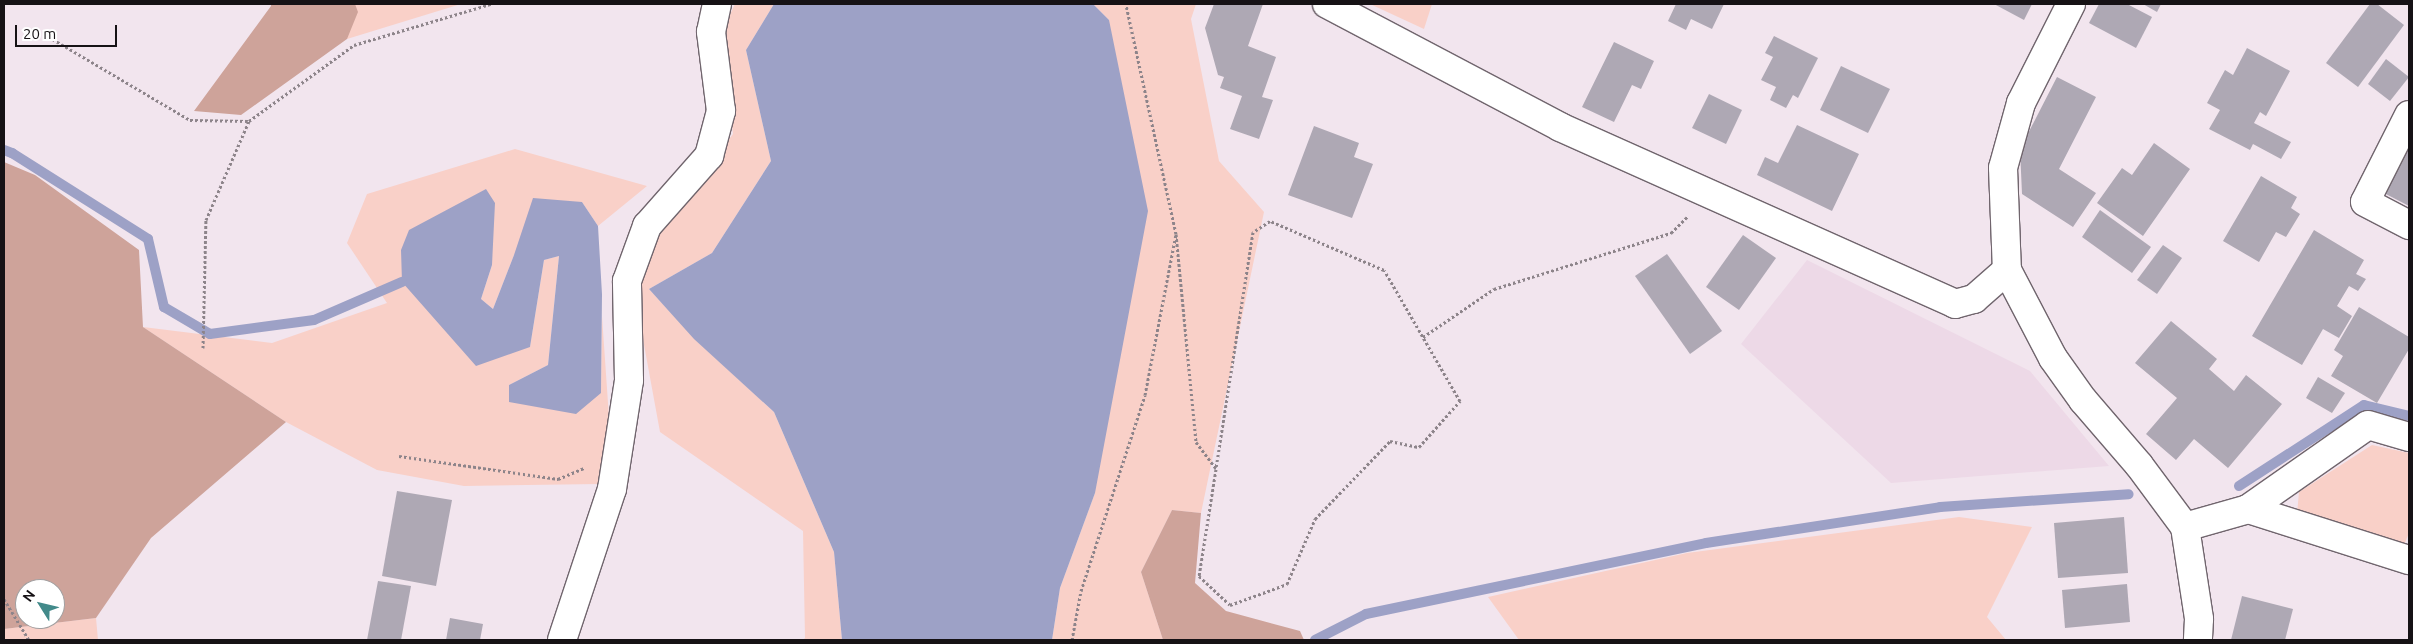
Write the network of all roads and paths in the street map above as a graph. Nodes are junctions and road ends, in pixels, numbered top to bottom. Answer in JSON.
{"nodes":[{"id":1,"x":491,"y":4,"type":"edge"},
{"id":2,"x":717,"y":4,"type":"edge"},
{"id":3,"x":1126,"y":4,"type":"edge"},
{"id":4,"x":1327,"y":4,"type":"edge"},
{"id":5,"x":2071,"y":4,"type":"edge"},
{"id":6,"x":44,"y":34,"type":"dead end"},
{"id":7,"x":2409,"y":115,"type":"edge"},
{"id":8,"x":249,"y":121,"type":"junction"},
{"id":9,"x":1711,"y":194,"type":"junction"},
{"id":10,"x":2409,"y":225,"type":"edge"},
{"id":11,"x":1176,"y":234,"type":"junction"},
{"id":12,"x":2007,"y":270,"type":"junction"},
{"id":13,"x":1423,"y":337,"type":"junction"},
{"id":14,"x":203,"y":348,"type":"dead end"},
{"id":15,"x":2409,"y":437,"type":"edge"},
{"id":16,"x":619,"y":453,"type":"junction"},
{"id":17,"x":399,"y":456,"type":"dead end"},
{"id":18,"x":1216,"y":469,"type":"junction"},
{"id":19,"x":2248,"y":509,"type":"junction"},
{"id":20,"x":2185,"y":526,"type":"junction"},
{"id":21,"x":2409,"y":560,"type":"edge"},
{"id":22,"x":4,"y":599,"type":"edge"},
{"id":23,"x":30,"y":640,"type":"edge"},
{"id":24,"x":562,"y":640,"type":"edge"},
{"id":25,"x":1072,"y":640,"type":"edge"},
{"id":26,"x":2198,"y":640,"type":"edge"}],
"edges":[{"from":1,"to":8,"type":"path"},
{"from":2,"to":16,"type":"street"},
{"from":3,"to":11,"type":"path"},
{"from":4,"to":9,"type":"street"},
{"from":5,"to":12,"type":"street"},
{"from":6,"to":8,"type":"path"},
{"from":7,"to":10,"type":"street"},
{"from":8,"to":14,"type":"path"},
{"from":9,"to":12,"type":"street"},
{"from":9,"to":13,"type":"path"},
{"from":11,"to":18,"type":"path"},
{"from":11,"to":25,"type":"path"},
{"from":12,"to":20,"type":"street"},
{"from":13,"to":18,"type":"path"},
{"from":13,"to":18,"type":"path"},
{"from":15,"to":19,"type":"street"},
{"from":16,"to":17,"type":"path"},
{"from":16,"to":24,"type":"street"},
{"from":19,"to":20,"type":"street"},
{"from":19,"to":21,"type":"street"},
{"from":20,"to":26,"type":"street"},
{"from":22,"to":23,"type":"path"}]}
